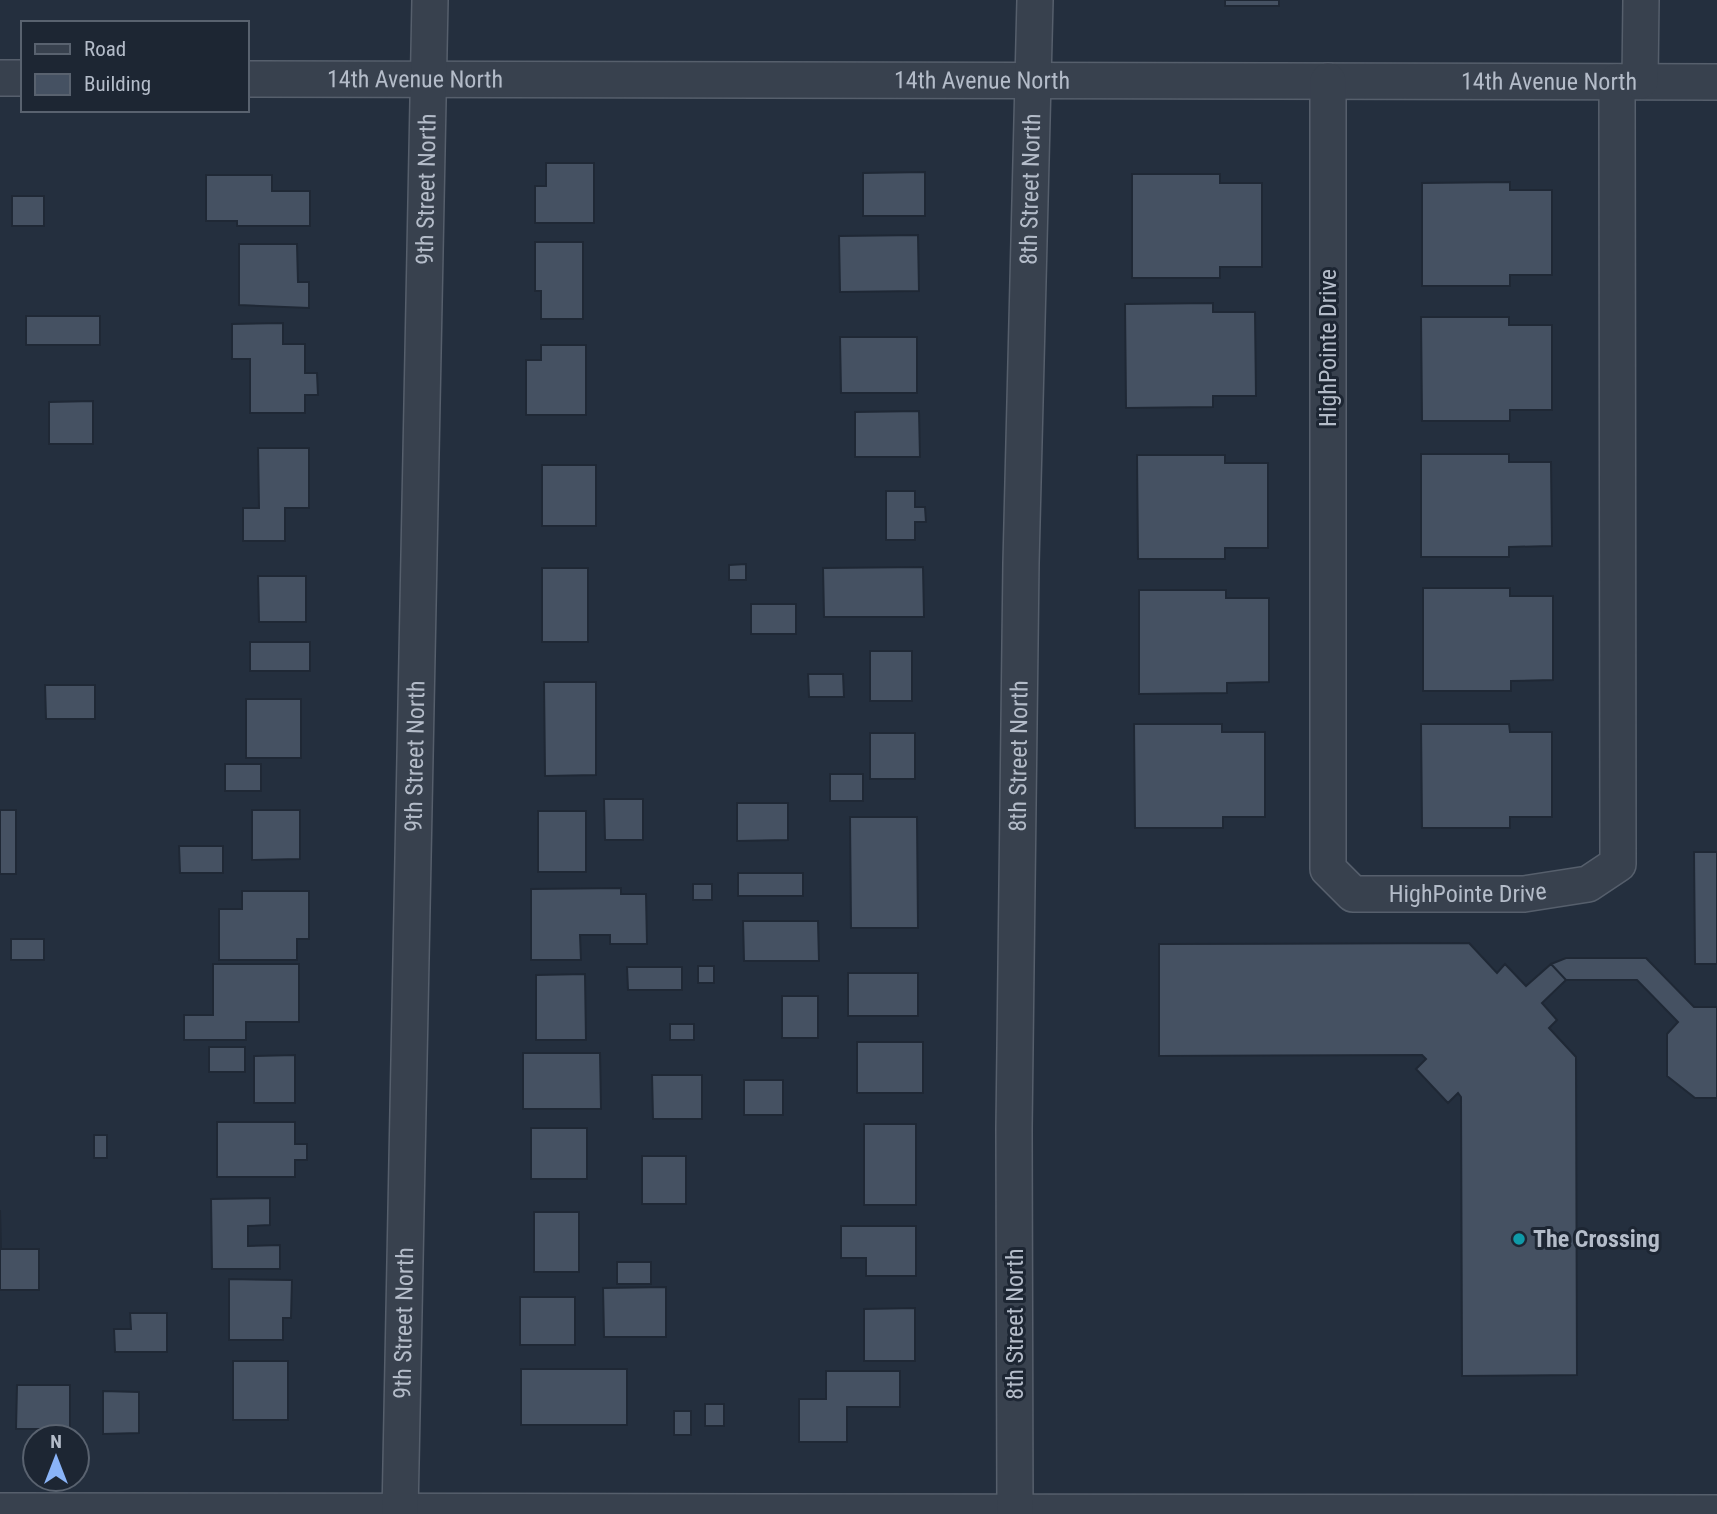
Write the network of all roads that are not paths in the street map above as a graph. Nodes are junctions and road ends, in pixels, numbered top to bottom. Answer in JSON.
{"nodes":[{"id":1,"x":430,"y":0,"type":"edge"},
{"id":2,"x":1035,"y":0,"type":"edge"},
{"id":3,"x":1641,"y":0,"type":"edge"},
{"id":4,"x":0,"y":78,"type":"edge"},
{"id":5,"x":21,"y":78,"type":"edge"},
{"id":6,"x":248,"y":79,"type":"edge"},
{"id":7,"x":428,"y":81,"type":"junction"},
{"id":8,"x":1034,"y":81,"type":"junction"},
{"id":9,"x":1328,"y":81,"type":"junction"},
{"id":10,"x":1628,"y":81,"type":"junction"},
{"id":11,"x":1717,"y":82,"type":"edge"},
{"id":12,"x":0,"y":1511,"type":"edge"},
{"id":13,"x":400,"y":1512,"type":"edge"},
{"id":14,"x":1015,"y":1513,"type":"edge"},
{"id":15,"x":1622,"y":1513,"type":"edge"},
{"id":16,"x":1717,"y":1513,"type":"edge"}],
"edges":[{"from":1,"to":7,"type":"street","name":"9th Street North"},
{"from":2,"to":8,"type":"street","name":"8th Street North"},
{"from":3,"to":10,"type":"street"},
{"from":4,"to":5,"type":"street"},
{"from":6,"to":7,"type":"street","name":"14th Avenue North"},
{"from":7,"to":8,"type":"street","name":"14th Avenue North"},
{"from":7,"to":13,"type":"street","name":"9th Street North"},
{"from":8,"to":9,"type":"street","name":"14th Avenue North"},
{"from":8,"to":14,"type":"street","name":"8th Street North"},
{"from":9,"to":10,"type":"street","name":"14th Avenue North"},
{"from":9,"to":10,"type":"street","name":"HighPointe Drive"},
{"from":10,"to":11,"type":"street","name":"14th Avenue North"},
{"from":12,"to":13,"type":"street"},
{"from":13,"to":14,"type":"street"},
{"from":14,"to":15,"type":"street"},
{"from":15,"to":16,"type":"street"}]}
